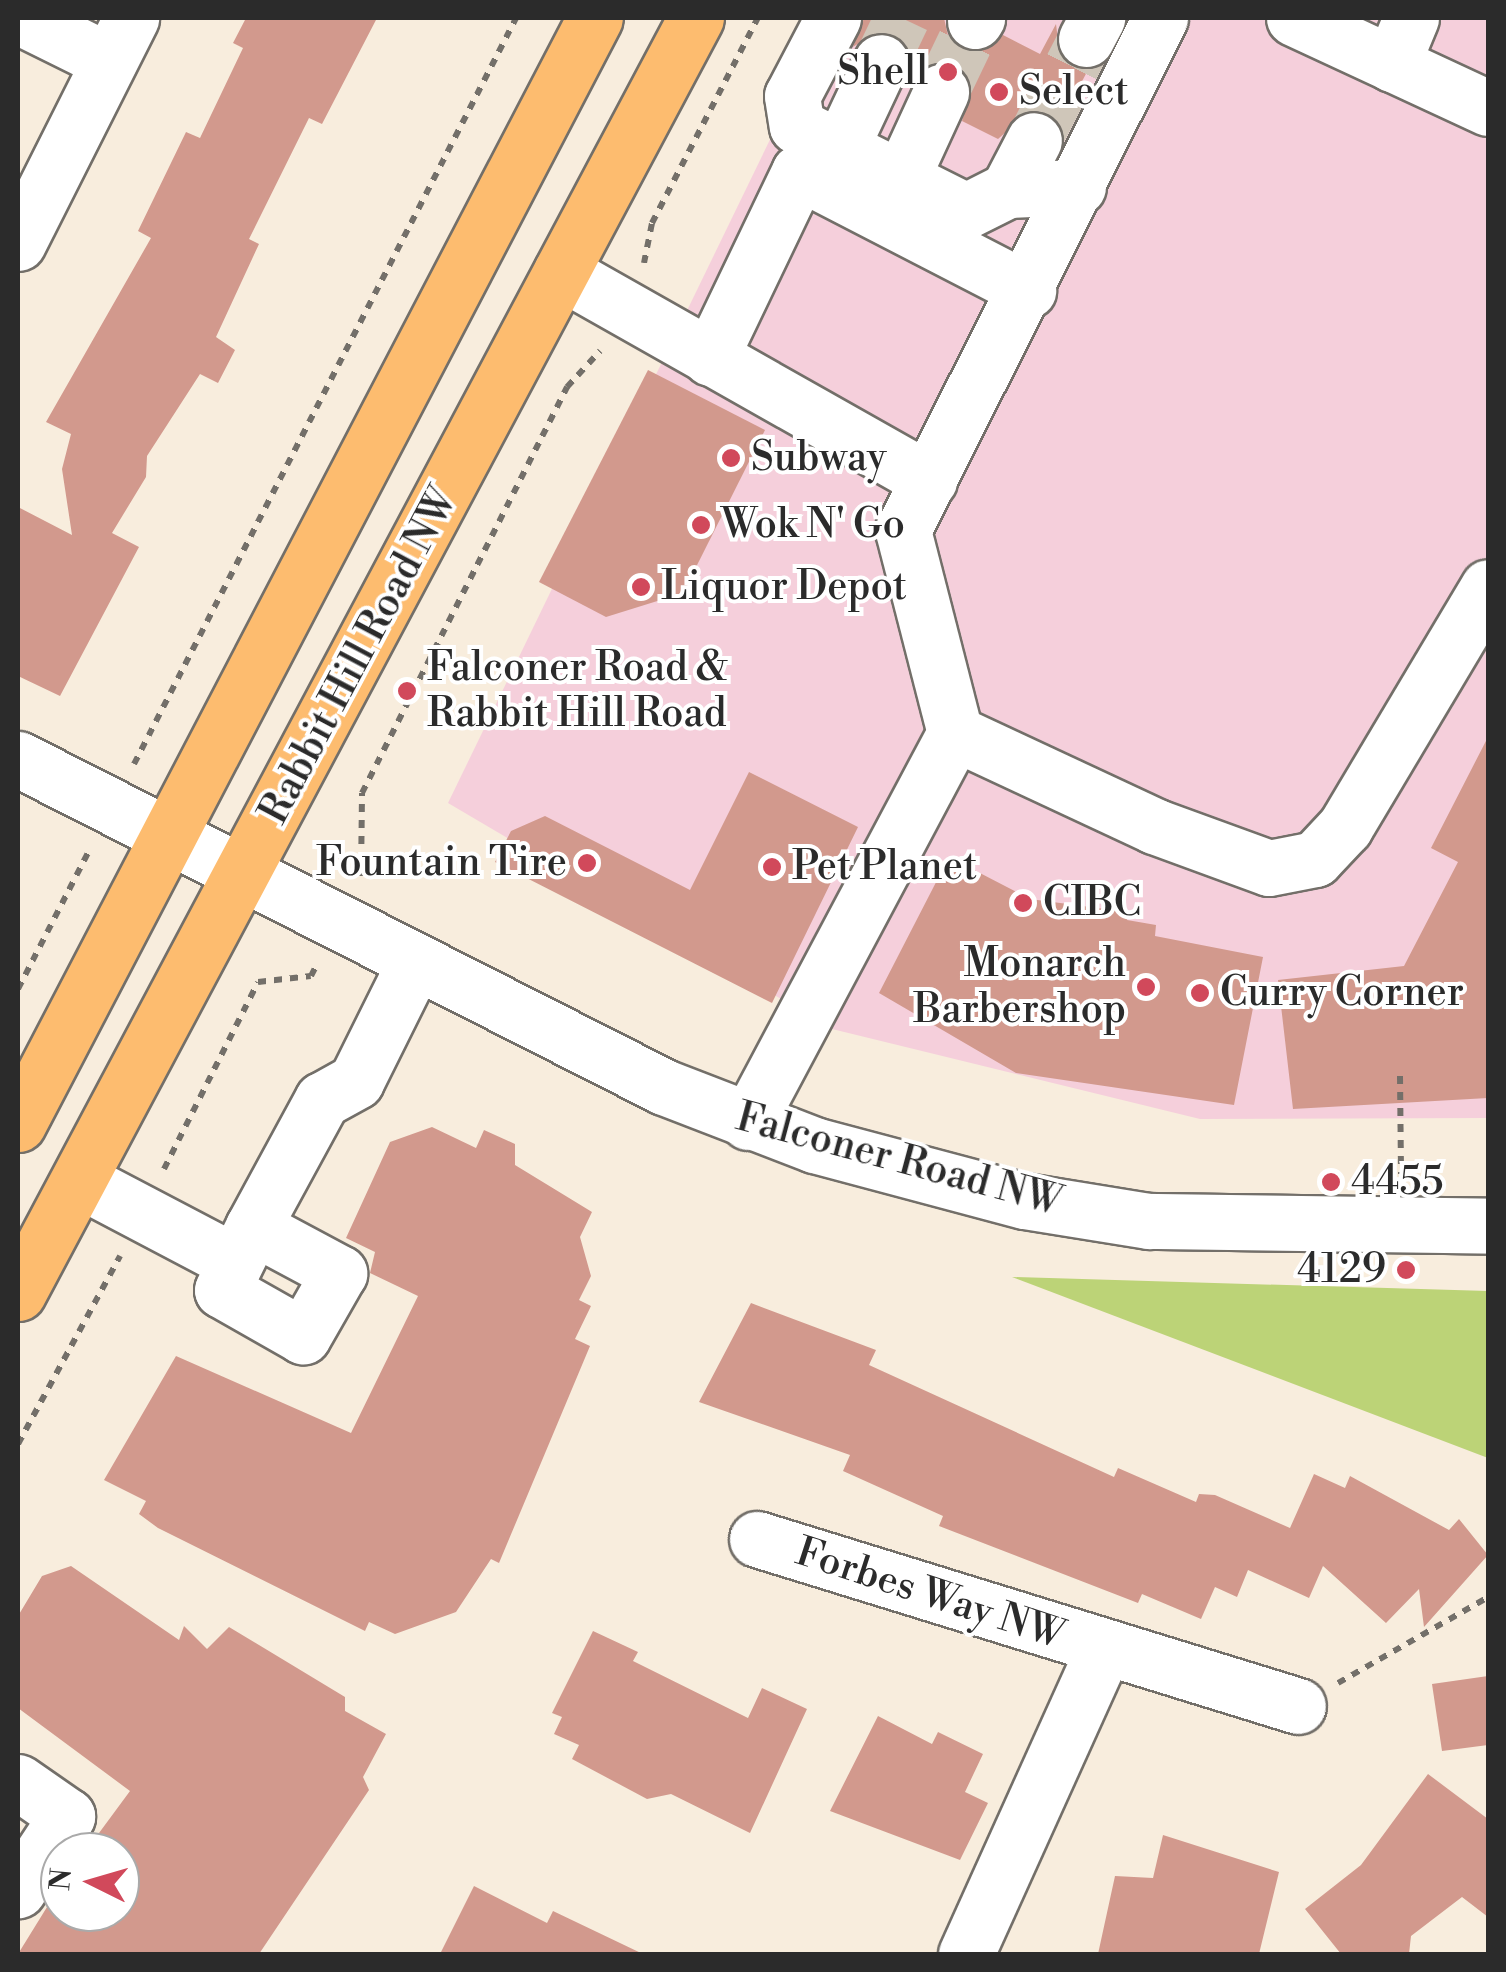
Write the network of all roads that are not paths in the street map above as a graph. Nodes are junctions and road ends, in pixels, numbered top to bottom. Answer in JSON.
{"nodes":[{"id":1,"x":22,"y":18,"type":"edge"},
{"id":2,"x":595,"y":18,"type":"edge"},
{"id":3,"x":696,"y":18,"type":"edge"},
{"id":4,"x":832,"y":18,"type":"edge"},
{"id":5,"x":1160,"y":18,"type":"edge"},
{"id":6,"x":1294,"y":18,"type":"edge"},
{"id":7,"x":120,"y":39,"type":"edge"},
{"id":8,"x":1402,"y":41,"type":"edge"},
{"id":9,"x":882,"y":62,"type":"tunnel mouth"},
{"id":10,"x":941,"y":92,"type":"tunnel mouth"},
{"id":11,"x":1488,"y":108,"type":"edge"},
{"id":12,"x":1034,"y":140,"type":"tunnel mouth"},
{"id":13,"x":819,"y":152,"type":"junction"},
{"id":14,"x":901,"y":179,"type":"junction"},
{"id":15,"x":1078,"y":186,"type":"junction"},
{"id":16,"x":1008,"y":190,"type":"junction"},
{"id":17,"x":18,"y":243,"type":"edge"},
{"id":18,"x":561,"y":272,"type":"junction"},
{"id":19,"x":1028,"y":290,"type":"junction"},
{"id":20,"x":710,"y":358,"type":"junction"},
{"id":21,"x":929,"y":480,"type":"junction"},
{"id":22,"x":1488,"y":587,"type":"edge"},
{"id":23,"x":955,"y":733,"type":"junction"},
{"id":24,"x":18,"y":759,"type":"edge"},
{"id":25,"x":167,"y":838,"type":"junction"},
{"id":26,"x":242,"y":878,"type":"junction"},
{"id":27,"x":415,"y":962,"type":"junction"},
{"id":28,"x":748,"y":1122,"type":"junction"},
{"id":29,"x":18,"y":1124,"type":"edge"},
{"id":30,"x":79,"y":1180,"type":"junction"},
{"id":31,"x":1488,"y":1226,"type":"edge"},
{"id":32,"x":18,"y":1292,"type":"edge"},
{"id":33,"x":757,"y":1538,"type":"dead end"},
{"id":34,"x":1104,"y":1649,"type":"junction"},
{"id":35,"x":1298,"y":1706,"type":"road end"},
{"id":36,"x":18,"y":1782,"type":"edge"},
{"id":37,"x":18,"y":1890,"type":"edge"},
{"id":38,"x":966,"y":1954,"type":"edge"}],
"edges":[{"from":1,"to":7,"type":"street"},
{"from":2,"to":25,"type":"main road"},
{"from":3,"to":18,"type":"main road","name":"Rabbit Hill Road NW"},
{"from":4,"to":13,"type":"street"},
{"from":5,"to":15,"type":"street"},
{"from":6,"to":8,"type":"street"},
{"from":7,"to":17,"type":"street"},
{"from":8,"to":11,"type":"street"},
{"from":9,"to":13,"type":"street"},
{"from":10,"to":14,"type":"street"},
{"from":12,"to":16,"type":"street"},
{"from":13,"to":14,"type":"street"},
{"from":13,"to":19,"type":"street"},
{"from":13,"to":20,"type":"street"},
{"from":14,"to":16,"type":"street"},
{"from":15,"to":16,"type":"street"},
{"from":15,"to":19,"type":"street"},
{"from":18,"to":20,"type":"street"},
{"from":18,"to":26,"type":"main road","name":"Rabbit Hill Road NW"},
{"from":19,"to":21,"type":"street"},
{"from":20,"to":21,"type":"street"},
{"from":21,"to":23,"type":"street"},
{"from":22,"to":23,"type":"street"},
{"from":23,"to":28,"type":"street"},
{"from":24,"to":25,"type":"street","name":"Falconer Road NW"},
{"from":25,"to":26,"type":"street","name":"Falconer Road NW"},
{"from":25,"to":29,"type":"main road"},
{"from":26,"to":27,"type":"street","name":"Falconer Road NW"},
{"from":26,"to":30,"type":"main road","name":"Rabbit Hill Road NW"},
{"from":27,"to":28,"type":"street","name":"Falconer Road NW"},
{"from":27,"to":30,"type":"street"},
{"from":28,"to":31,"type":"street","name":"Falconer Road NW"},
{"from":30,"to":32,"type":"main road","name":"Rabbit Hill Road NW"},
{"from":33,"to":34,"type":"street","name":"Forbes Way NW"},
{"from":34,"to":35,"type":"street","name":"Forbes Way NW"},
{"from":34,"to":38,"type":"street","name":"Forbes Way NW"},
{"from":36,"to":37,"type":"street"}]}
